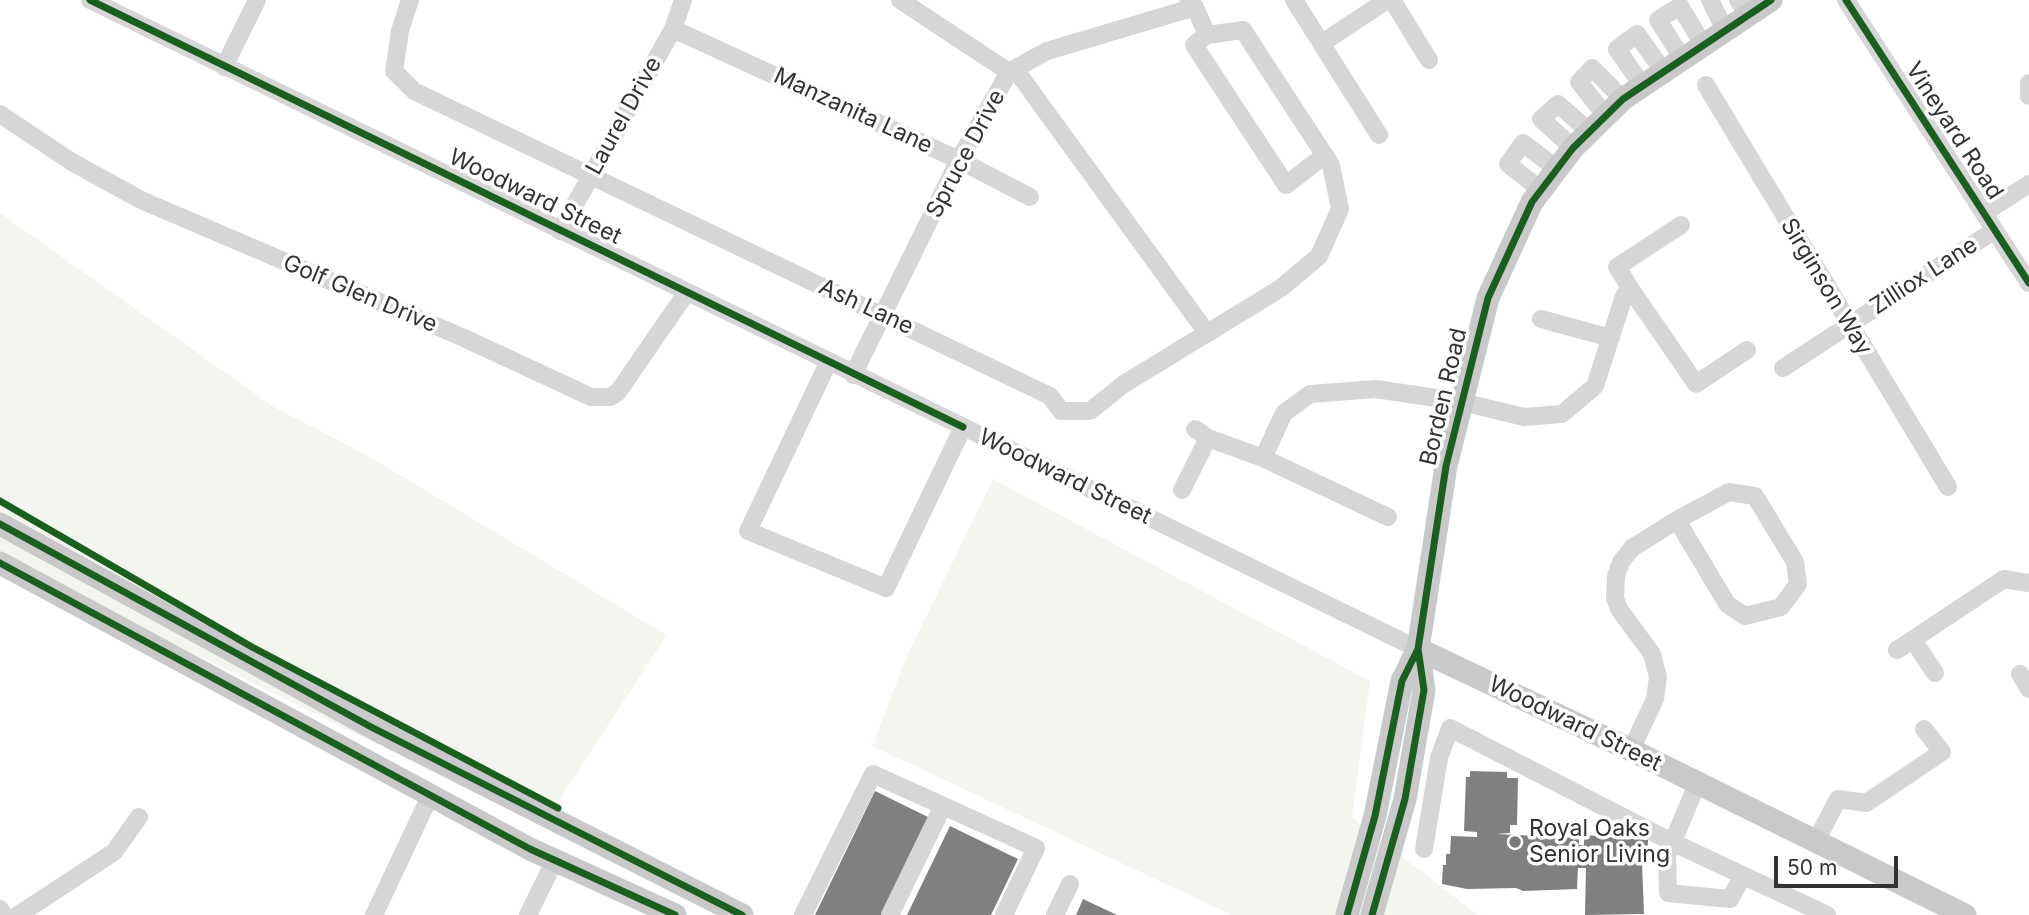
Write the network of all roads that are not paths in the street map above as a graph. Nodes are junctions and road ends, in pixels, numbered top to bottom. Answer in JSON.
{"nodes":[{"id":1,"x":90,"y":0,"type":"edge"},
{"id":2,"x":257,"y":0,"type":"edge"},
{"id":3,"x":410,"y":0,"type":"edge"},
{"id":4,"x":683,"y":0,"type":"edge"},
{"id":5,"x":900,"y":0,"type":"edge"},
{"id":6,"x":1294,"y":0,"type":"edge"},
{"id":7,"x":1390,"y":0,"type":"edge"},
{"id":8,"x":1710,"y":0,"type":"edge"},
{"id":9,"x":1771,"y":0,"type":"edge"},
{"id":10,"x":1846,"y":0,"type":"edge"},
{"id":11,"x":1191,"y":3,"type":"edge"},
{"id":12,"x":1743,"y":7,"type":"edge"},
{"id":13,"x":673,"y":29,"type":"junction"},
{"id":14,"x":1726,"y":30,"type":"junction"},
{"id":15,"x":1207,"y":35,"type":"junction"},
{"id":16,"x":1322,"y":43,"type":"junction"},
{"id":17,"x":1703,"y":45,"type":"junction"},
{"id":18,"x":1429,"y":60,"type":"dead end"},
{"id":19,"x":1673,"y":64,"type":"junction"},
{"id":20,"x":225,"y":67,"type":"junction"},
{"id":21,"x":1012,"y":70,"type":"junction"},
{"id":22,"x":2029,"y":83,"type":"edge"},
{"id":23,"x":1642,"y":85,"type":"junction"},
{"id":24,"x":1706,"y":85,"type":"dead end"},
{"id":25,"x":2029,"y":96,"type":"edge"},
{"id":26,"x":1623,"y":99,"type":"junction"},
{"id":27,"x":0,"y":114,"type":"edge"},
{"id":28,"x":1605,"y":115,"type":"junction"},
{"id":29,"x":1379,"y":135,"type":"dead end"},
{"id":30,"x":1325,"y":156,"type":"junction"},
{"id":31,"x":959,"y":160,"type":"junction"},
{"id":32,"x":1557,"y":169,"type":"junction"},
{"id":33,"x":590,"y":177,"type":"junction"},
{"id":34,"x":2029,"y":184,"type":"edge"},
{"id":35,"x":1541,"y":190,"type":"junction"},
{"id":36,"x":1030,"y":197,"type":"dead end"},
{"id":37,"x":1984,"y":213,"type":"junction"},
{"id":38,"x":1681,"y":225,"type":"dead end"},
{"id":39,"x":1995,"y":230,"type":"junction"},
{"id":40,"x":560,"y":231,"type":"junction"},
{"id":41,"x":2029,"y":283,"type":"edge"},
{"id":42,"x":1632,"y":291,"type":"junction"},
{"id":43,"x":687,"y":292,"type":"junction"},
{"id":44,"x":885,"y":315,"type":"junction"},
{"id":45,"x":1541,"y":319,"type":"dead end"},
{"id":46,"x":1849,"y":325,"type":"junction"},
{"id":47,"x":1207,"y":333,"type":"junction"},
{"id":48,"x":1611,"y":338,"type":"junction"},
{"id":49,"x":1747,"y":350,"type":"dead end"},
{"id":50,"x":828,"y":363,"type":"junction"},
{"id":51,"x":1783,"y":368,"type":"dead end"},
{"id":52,"x":853,"y":375,"type":"junction"},
{"id":53,"x":1462,"y":402,"type":"junction"},
{"id":54,"x":963,"y":427,"type":"junction"},
{"id":55,"x":1263,"y":458,"type":"junction"},
{"id":56,"x":1948,"y":486,"type":"dead end"},
{"id":57,"x":1182,"y":490,"type":"dead end"},
{"id":58,"x":1388,"y":517,"type":"dead end"},
{"id":59,"x":1677,"y":520,"type":"junction"},
{"id":60,"x":0,"y":524,"type":"edge"},
{"id":61,"x":0,"y":563,"type":"edge"},
{"id":62,"x":2029,"y":583,"type":"edge"},
{"id":63,"x":1418,"y":649,"type":"junction"},
{"id":64,"x":1935,"y":673,"type":"dead end"},
{"id":65,"x":1924,"y":729,"type":"dead end"},
{"id":66,"x":1631,"y":750,"type":"junction"},
{"id":67,"x":1697,"y":783,"type":"junction"},
{"id":68,"x":430,"y":796,"type":"junction"},
{"id":69,"x":943,"y":806,"type":"junction"},
{"id":70,"x":139,"y":817,"type":"dead end"},
{"id":71,"x":1672,"y":842,"type":"junction"},
{"id":72,"x":1815,"y":843,"type":"junction"},
{"id":73,"x":1424,"y":849,"type":"dead end"},
{"id":74,"x":555,"y":860,"type":"junction"},
{"id":75,"x":1743,"y":876,"type":"junction"},
{"id":76,"x":1070,"y":884,"type":"dead end"},
{"id":77,"x":0,"y":909,"type":"edge"},
{"id":78,"x":531,"y":914,"type":"edge"},
{"id":79,"x":4,"y":915,"type":"edge"},
{"id":80,"x":18,"y":915,"type":"edge"},
{"id":81,"x":374,"y":915,"type":"edge"},
{"id":82,"x":675,"y":915,"type":"edge"},
{"id":83,"x":741,"y":915,"type":"edge"},
{"id":84,"x":803,"y":915,"type":"edge"},
{"id":85,"x":890,"y":915,"type":"edge"},
{"id":86,"x":1004,"y":915,"type":"edge"},
{"id":87,"x":1055,"y":915,"type":"edge"},
{"id":88,"x":1347,"y":915,"type":"edge"},
{"id":89,"x":1372,"y":915,"type":"edge"},
{"id":90,"x":1827,"y":915,"type":"edge"},
{"id":91,"x":1965,"y":915,"type":"edge"}],
"edges":[{"from":1,"to":20,"type":"street","name":"Woodward Street"},
{"from":2,"to":20,"type":"street"},
{"from":3,"to":33,"type":"street","name":"Ash Lane"},
{"from":4,"to":13,"type":"street","name":"Laurel Drive"},
{"from":5,"to":21,"type":"street"},
{"from":6,"to":16,"type":"street"},
{"from":7,"to":16,"type":"street"},
{"from":7,"to":18,"type":"street"},
{"from":8,"to":14,"type":"street"},
{"from":9,"to":12,"type":"main road","name":"Borden Road"},
{"from":10,"to":37,"type":"street","name":"Vineyard Road"},
{"from":11,"to":15,"type":"street"},
{"from":11,"to":21,"type":"street","name":"Spruce Drive"},
{"from":12,"to":14,"type":"main road","name":"Borden Road"},
{"from":13,"to":31,"type":"street","name":"Manzanita Lane"},
{"from":13,"to":33,"type":"street","name":"Laurel Drive"},
{"from":14,"to":17,"type":"main road","name":"Borden Road"},
{"from":15,"to":30,"type":"street"},
{"from":15,"to":30,"type":"street"},
{"from":16,"to":29,"type":"street"},
{"from":17,"to":19,"type":"main road","name":"Borden Road"},
{"from":17,"to":19,"type":"street"},
{"from":19,"to":23,"type":"main road","name":"Borden Road"},
{"from":19,"to":23,"type":"street"},
{"from":20,"to":40,"type":"street","name":"Woodward Street"},
{"from":21,"to":31,"type":"street","name":"Spruce Drive"},
{"from":21,"to":47,"type":"street"},
{"from":22,"to":25,"type":"street"},
{"from":23,"to":26,"type":"main road","name":"Borden Road"},
{"from":24,"to":46,"type":"street","name":"Sirginson Way"},
{"from":26,"to":28,"type":"main road","name":"Borden Road"},
{"from":26,"to":28,"type":"street"},
{"from":27,"to":43,"type":"street","name":"Golf Glen Drive"},
{"from":28,"to":32,"type":"main road","name":"Borden Road"},
{"from":30,"to":47,"type":"street","name":"Ash Lane"},
{"from":31,"to":36,"type":"street","name":"Manzanita Lane"},
{"from":31,"to":44,"type":"street","name":"Spruce Drive"},
{"from":32,"to":35,"type":"main road","name":"Borden Road"},
{"from":32,"to":35,"type":"street"},
{"from":33,"to":40,"type":"street","name":"Laurel Drive"},
{"from":33,"to":44,"type":"street","name":"Ash Lane"},
{"from":34,"to":37,"type":"street"},
{"from":35,"to":53,"type":"main road","name":"Borden Road"},
{"from":37,"to":39,"type":"street","name":"Vineyard Road"},
{"from":38,"to":42,"type":"street"},
{"from":39,"to":41,"type":"street","name":"Vineyard Road"},
{"from":39,"to":46,"type":"street","name":"Zilliox Lane"},
{"from":40,"to":43,"type":"street","name":"Woodward Street"},
{"from":42,"to":48,"type":"street"},
{"from":42,"to":49,"type":"street"},
{"from":43,"to":50,"type":"street","name":"Woodward Street"},
{"from":44,"to":47,"type":"street","name":"Ash Lane"},
{"from":44,"to":52,"type":"street","name":"Spruce Drive"},
{"from":45,"to":48,"type":"street"},
{"from":46,"to":51,"type":"street","name":"Zilliox Lane"},
{"from":46,"to":56,"type":"street","name":"Sirginson Way"},
{"from":48,"to":53,"type":"street"},
{"from":50,"to":52,"type":"street","name":"Woodward Street"},
{"from":50,"to":54,"type":"street"},
{"from":52,"to":54,"type":"street","name":"Woodward Street"},
{"from":53,"to":55,"type":"street"},
{"from":53,"to":63,"type":"main road","name":"Borden Road"},
{"from":54,"to":63,"type":"street","name":"Woodward Street"},
{"from":55,"to":57,"type":"street"},
{"from":55,"to":58,"type":"street"},
{"from":59,"to":59,"type":"street"},
{"from":59,"to":66,"type":"street"},
{"from":60,"to":83,"type":"main road"},
{"from":61,"to":68,"type":"main road"},
{"from":62,"to":64,"type":"street"},
{"from":63,"to":66,"type":"main road","name":"Woodward Street"},
{"from":63,"to":88,"type":"main road","name":"Borden Road"},
{"from":63,"to":89,"type":"main road"},
{"from":65,"to":72,"type":"street"},
{"from":66,"to":67,"type":"main road","name":"Woodward Street"},
{"from":67,"to":71,"type":"street"},
{"from":67,"to":72,"type":"main road","name":"Woodward Street"},
{"from":68,"to":74,"type":"main road"},
{"from":68,"to":81,"type":"street"},
{"from":69,"to":84,"type":"street"},
{"from":69,"to":85,"type":"street"},
{"from":69,"to":86,"type":"street"},
{"from":70,"to":80,"type":"street"},
{"from":71,"to":73,"type":"street"},
{"from":71,"to":75,"type":"street"},
{"from":71,"to":75,"type":"street"},
{"from":72,"to":91,"type":"main road","name":"Woodward Street"},
{"from":74,"to":78,"type":"street"},
{"from":74,"to":82,"type":"main road"},
{"from":75,"to":90,"type":"street"},
{"from":76,"to":87,"type":"street"},
{"from":77,"to":79,"type":"street"}]}
